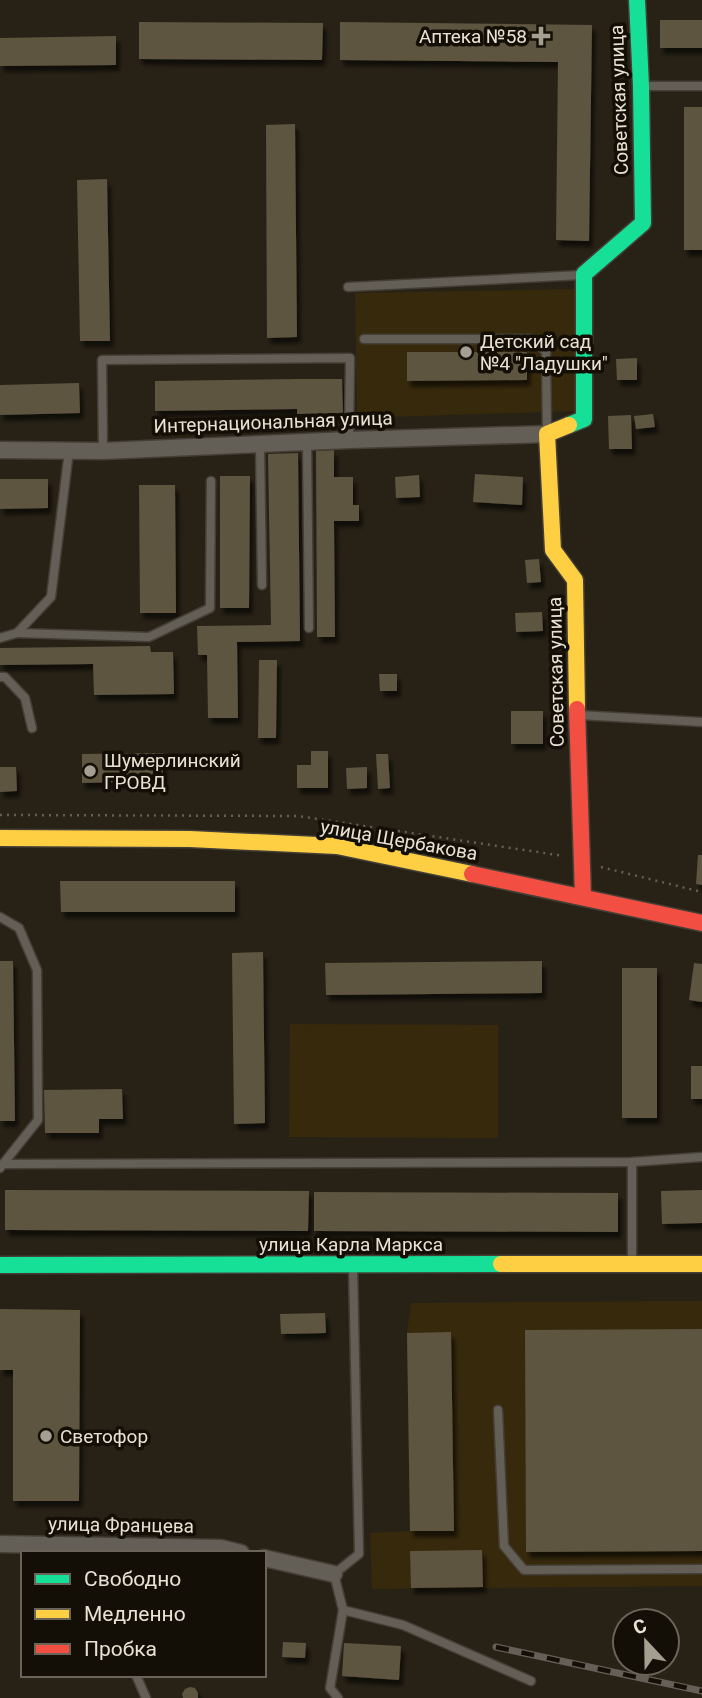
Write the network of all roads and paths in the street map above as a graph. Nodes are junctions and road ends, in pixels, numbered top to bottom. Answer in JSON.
{"nodes":[{"id":1,"x":637,"y":0,"type":"edge"},
{"id":2,"x":641,"y":86,"type":"junction"},
{"id":3,"x":702,"y":86,"type":"edge"},
{"id":4,"x":584,"y":274,"type":"junction"},
{"id":5,"x":348,"y":287,"type":"dead end"},
{"id":6,"x":364,"y":339,"type":"dead end"},
{"id":7,"x":547,"y":434,"type":"junction"},
{"id":8,"x":349,"y":439,"type":"junction"},
{"id":9,"x":307,"y":442,"type":"junction"},
{"id":10,"x":260,"y":444,"type":"junction"},
{"id":11,"x":0,"y":450,"type":"edge"},
{"id":12,"x":69,"y":451,"type":"junction"},
{"id":13,"x":103,"y":451,"type":"junction"},
{"id":14,"x":211,"y":481,"type":"dead end"},
{"id":15,"x":262,"y":585,"type":"dead end"},
{"id":16,"x":309,"y":628,"type":"dead end"},
{"id":17,"x":18,"y":634,"type":"junction"},
{"id":18,"x":0,"y":638,"type":"edge"},
{"id":19,"x":0,"y":677,"type":"edge"},
{"id":20,"x":577,"y":715,"type":"junction"},
{"id":21,"x":702,"y":722,"type":"edge"},
{"id":22,"x":32,"y":728,"type":"dead end"},
{"id":23,"x":0,"y":838,"type":"edge"},
{"id":24,"x":583,"y":897,"type":"junction"},
{"id":25,"x":0,"y":917,"type":"edge"},
{"id":26,"x":702,"y":923,"type":"edge"},
{"id":27,"x":702,"y":1157,"type":"edge"},
{"id":28,"x":632,"y":1162,"type":"junction"},
{"id":29,"x":1,"y":1166,"type":"edge"},
{"id":30,"x":702,"y":1264,"type":"edge"},
{"id":31,"x":0,"y":1265,"type":"edge"},
{"id":32,"x":632,"y":1265,"type":"junction"},
{"id":33,"x":353,"y":1266,"type":"junction"},
{"id":34,"x":498,"y":1410,"type":"dead end"},
{"id":35,"x":0,"y":1544,"type":"edge"},
{"id":36,"x":74,"y":1549,"type":"edge"},
{"id":37,"x":233,"y":1551,"type":"edge"},
{"id":38,"x":266,"y":1558,"type":"edge"},
{"id":39,"x":702,"y":1569,"type":"edge"},
{"id":40,"x":334,"y":1574,"type":"junction"},
{"id":41,"x":343,"y":1610,"type":"junction"},
{"id":42,"x":137,"y":1677,"type":"edge"},
{"id":43,"x":531,"y":1681,"type":"dead end"},
{"id":44,"x":146,"y":1698,"type":"edge"},
{"id":45,"x":338,"y":1698,"type":"edge"}],
"edges":[{"from":1,"to":2,"type":"street","name":"Советская улица"},
{"from":2,"to":3,"type":"lane"},
{"from":2,"to":4,"type":"street","name":"Советская улица"},
{"from":4,"to":5,"type":"lane"},
{"from":4,"to":7,"type":"street"},
{"from":6,"to":7,"type":"lane"},
{"from":7,"to":8,"type":"street","name":"Интернациональная улица"},
{"from":7,"to":20,"type":"street","name":"Советская улица"},
{"from":8,"to":9,"type":"street","name":"Интернациональная улица"},
{"from":8,"to":13,"type":"lane"},
{"from":9,"to":10,"type":"street","name":"Интернациональная улица"},
{"from":9,"to":16,"type":"lane"},
{"from":10,"to":13,"type":"street","name":"Интернациональная улица"},
{"from":10,"to":15,"type":"lane"},
{"from":11,"to":12,"type":"street","name":"Интернациональная улица"},
{"from":12,"to":13,"type":"street","name":"Интернациональная улица"},
{"from":12,"to":17,"type":"lane"},
{"from":14,"to":17,"type":"lane"},
{"from":17,"to":18,"type":"lane"},
{"from":19,"to":22,"type":"lane"},
{"from":20,"to":21,"type":"lane"},
{"from":20,"to":24,"type":"street","name":"Советская улица"},
{"from":23,"to":24,"type":"street","name":"улица Щербакова"},
{"from":24,"to":26,"type":"street","name":"улица Щербакова"},
{"from":25,"to":29,"type":"lane"},
{"from":27,"to":28,"type":"lane"},
{"from":28,"to":29,"type":"lane"},
{"from":28,"to":32,"type":"lane"},
{"from":30,"to":32,"type":"street","name":"улица Карла Маркса"},
{"from":31,"to":33,"type":"street","name":"улица Карла Маркса"},
{"from":32,"to":33,"type":"street","name":"улица Карла Маркса"},
{"from":33,"to":40,"type":"lane"},
{"from":34,"to":39,"type":"lane"},
{"from":35,"to":36,"type":"street","name":"улица Францева"},
{"from":36,"to":37,"type":"street","name":"улица Францева"},
{"from":38,"to":40,"type":"street"},
{"from":40,"to":41,"type":"lane"},
{"from":41,"to":43,"type":"lane"},
{"from":41,"to":45,"type":"lane"},
{"from":42,"to":44,"type":"lane"}]}
